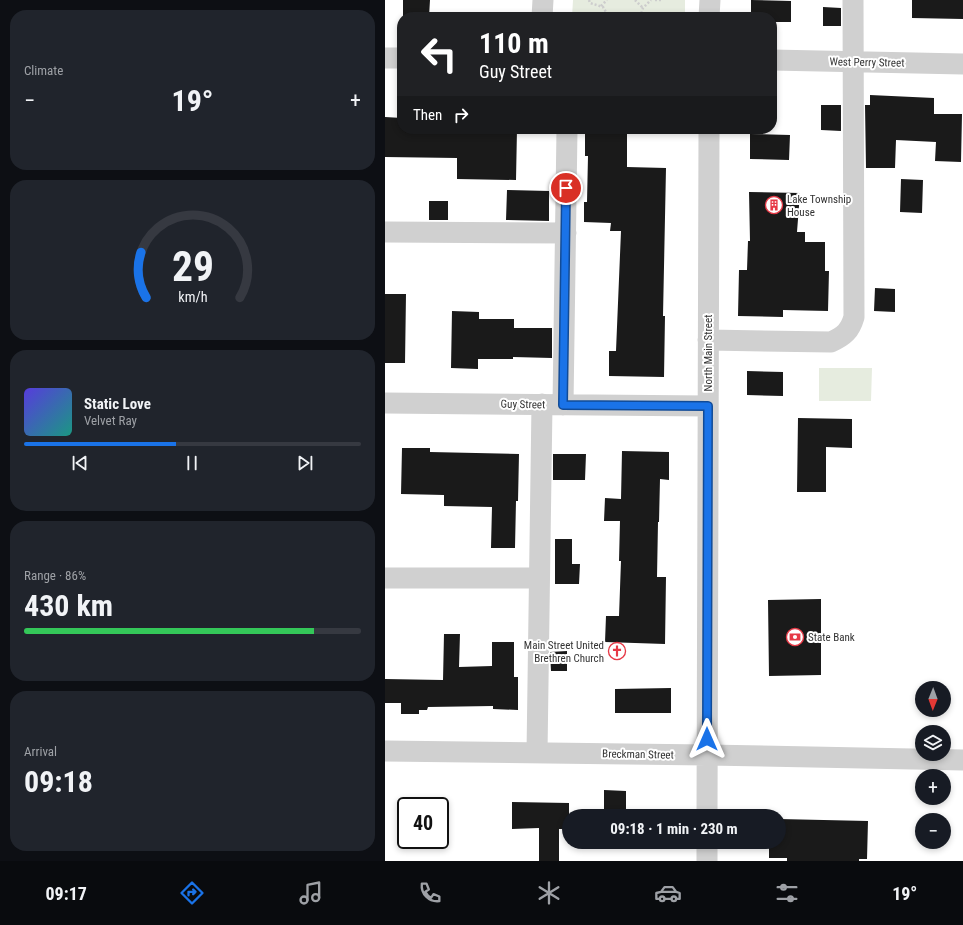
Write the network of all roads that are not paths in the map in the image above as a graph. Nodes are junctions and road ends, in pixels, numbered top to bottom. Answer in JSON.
{"nodes":[{"id":1,"x":543,"y":0,"type":"edge"},
{"id":2,"x":709,"y":0,"type":"edge"},
{"id":3,"x":853,"y":0,"type":"edge"},
{"id":4,"x":542,"y":12,"type":"edge"},
{"id":5,"x":709,"y":12,"type":"edge"},
{"id":6,"x":385,"y":58,"type":"edge"},
{"id":7,"x":397,"y":58,"type":"edge"},
{"id":8,"x":777,"y":60,"type":"edge"},
{"id":9,"x":853,"y":62,"type":"junction"},
{"id":10,"x":963,"y":64,"type":"edge"},
{"id":11,"x":567,"y":134,"type":"edge"},
{"id":12,"x":709,"y":134,"type":"edge"},
{"id":13,"x":385,"y":232,"type":"edge"},
{"id":14,"x":566,"y":233,"type":"junction"},
{"id":15,"x":708,"y":340,"type":"junction"},
{"id":16,"x":385,"y":403,"type":"edge"},
{"id":17,"x":542,"y":404,"type":"junction"},
{"id":18,"x":563,"y":405,"type":"junction"},
{"id":19,"x":708,"y":406,"type":"junction"},
{"id":20,"x":385,"y":578,"type":"edge"},
{"id":21,"x":539,"y":578,"type":"junction"},
{"id":22,"x":385,"y":751,"type":"edge"},
{"id":23,"x":537,"y":753,"type":"junction"},
{"id":24,"x":707,"y":755,"type":"junction"},
{"id":25,"x":963,"y":760,"type":"edge"},
{"id":26,"x":707,"y":809,"type":"edge"},
{"id":27,"x":707,"y":849,"type":"edge"},
{"id":28,"x":707,"y":861,"type":"edge"}],
"edges":[{"from":1,"to":4,"type":"street"},
{"from":2,"to":5,"type":"street"},
{"from":3,"to":9,"type":"street"},
{"from":6,"to":7,"type":"street"},
{"from":8,"to":9,"type":"street","name":"West Perry Street"},
{"from":9,"to":10,"type":"street","name":"West Perry Street"},
{"from":9,"to":15,"type":"street"},
{"from":11,"to":14,"type":"street"},
{"from":12,"to":15,"type":"street","name":"North Main Street"},
{"from":13,"to":14,"type":"street"},
{"from":14,"to":18,"type":"street"},
{"from":15,"to":19,"type":"street","name":"North Main Street"},
{"from":16,"to":17,"type":"street","name":"Guy Street"},
{"from":17,"to":18,"type":"street","name":"Guy Street"},
{"from":17,"to":21,"type":"street"},
{"from":18,"to":19,"type":"street","name":"Guy Street"},
{"from":19,"to":24,"type":"street","name":"North Main Street"},
{"from":20,"to":21,"type":"street"},
{"from":21,"to":23,"type":"street"},
{"from":22,"to":23,"type":"street","name":"Breckman Street"},
{"from":23,"to":24,"type":"street","name":"Breckman Street"},
{"from":24,"to":25,"type":"street","name":"Breckman Street"},
{"from":24,"to":26,"type":"street","name":"North Main Street"},
{"from":27,"to":28,"type":"street"}]}
